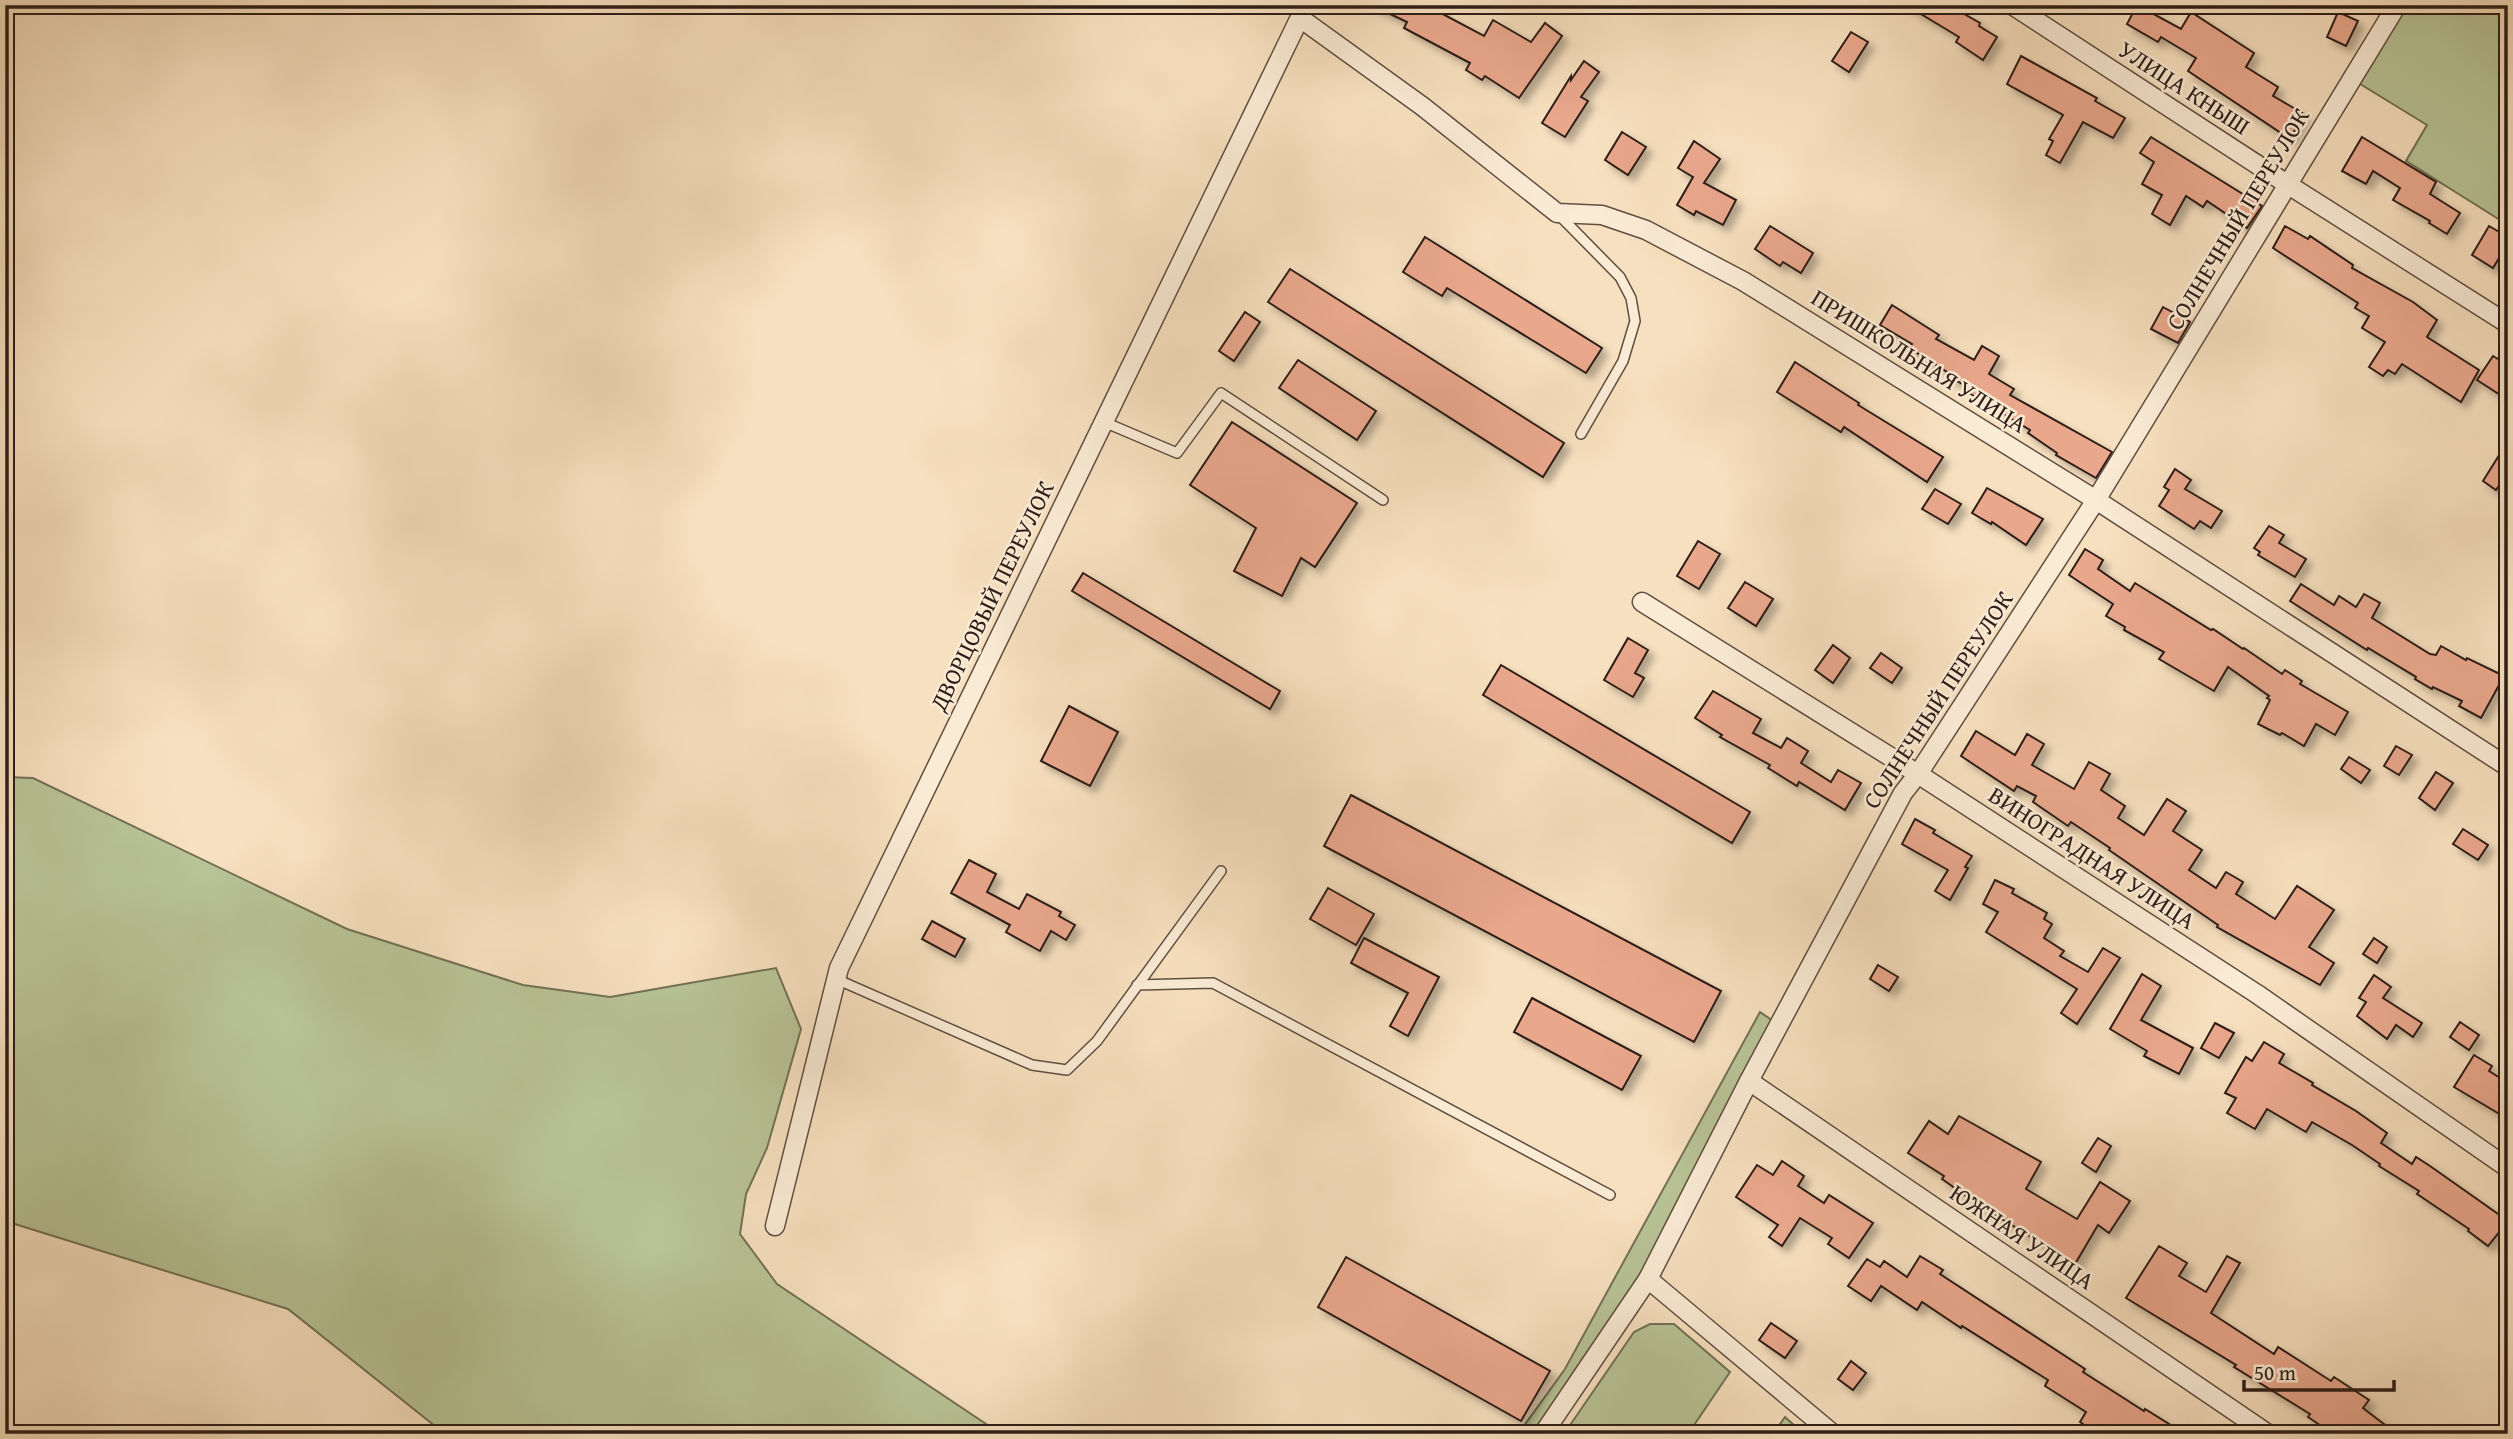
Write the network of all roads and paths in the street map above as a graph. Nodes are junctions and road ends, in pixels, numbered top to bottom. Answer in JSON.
{"nodes":[{"id":1,"x":2011,"y":5,"type":"edge"},
{"id":2,"x":2397,"y":5,"type":"edge"},
{"id":3,"x":1303,"y":12,"type":"edge"},
{"id":4,"x":2287,"y":184,"type":"junction"},
{"id":5,"x":1557,"y":213,"type":"junction"},
{"id":6,"x":2508,"y":324,"type":"edge"},
{"id":7,"x":1104,"y":422,"type":"junction"},
{"id":8,"x":1581,"y":434,"type":"dead end"},
{"id":9,"x":1383,"y":500,"type":"dead end"},
{"id":10,"x":2096,"y":500,"type":"junction"},
{"id":11,"x":1642,"y":602,"type":"dead end"},
{"id":12,"x":2508,"y":767,"type":"edge"},
{"id":13,"x":1919,"y":774,"type":"junction"},
{"id":14,"x":1221,"y":871,"type":"dead end"},
{"id":15,"x":836,"y":979,"type":"junction"},
{"id":16,"x":1138,"y":985,"type":"junction"},
{"id":17,"x":1749,"y":1081,"type":"junction"},
{"id":18,"x":2508,"y":1168,"type":"edge"},
{"id":19,"x":1610,"y":1195,"type":"dead end"},
{"id":20,"x":775,"y":1226,"type":"dead end"},
{"id":21,"x":1647,"y":1279,"type":"junction"},
{"id":22,"x":1544,"y":1434,"type":"edge"},
{"id":23,"x":1833,"y":1434,"type":"edge"},
{"id":24,"x":2268,"y":1434,"type":"edge"}],
"edges":[{"from":1,"to":4,"type":"street","name":"УЛИЦА КНЫШ"},
{"from":2,"to":4,"type":"street","name":"СОЛНЕЧНЫЙ ПЕРЕУЛОК"},
{"from":3,"to":5,"type":"street"},
{"from":3,"to":7,"type":"street","name":"ДВОРЦОВЫЙ ПЕРЕУЛОК"},
{"from":4,"to":6,"type":"street","name":"УЛИЦА КНЫШ"},
{"from":4,"to":10,"type":"street","name":"СОЛНЕЧНЫЙ ПЕРЕУЛОК"},
{"from":5,"to":8,"type":"lane"},
{"from":5,"to":10,"type":"street","name":"ПРИШКОЛЬНАЯ УЛИЦА"},
{"from":7,"to":9,"type":"lane"},
{"from":7,"to":15,"type":"street","name":"ДВОРЦОВЫЙ ПЕРЕУЛОК"},
{"from":10,"to":12,"type":"street","name":"ПРИШКОЛЬНАЯ УЛИЦА"},
{"from":10,"to":13,"type":"street","name":"СОЛНЕЧНЫЙ ПЕРЕУЛОК"},
{"from":11,"to":13,"type":"street","name":"ВИНОГРАДНАЯ УЛИЦА"},
{"from":13,"to":17,"type":"street","name":"СОЛНЕЧНЫЙ ПЕРЕУЛОК"},
{"from":13,"to":18,"type":"street","name":"ВИНОГРАДНАЯ УЛИЦА"},
{"from":14,"to":16,"type":"lane"},
{"from":15,"to":16,"type":"lane"},
{"from":15,"to":20,"type":"street","name":"ДВОРЦОВЫЙ ПЕРЕУЛОК"},
{"from":16,"to":19,"type":"lane"},
{"from":17,"to":21,"type":"street","name":"СОЛНЕЧНЫЙ ПЕРЕУЛОК"},
{"from":17,"to":24,"type":"street","name":"ЮЖНАЯ УЛИЦА"},
{"from":21,"to":22,"type":"street","name":"СОЛНЕЧНЫЙ ПЕРЕУЛОК"},
{"from":21,"to":23,"type":"street"}]}
